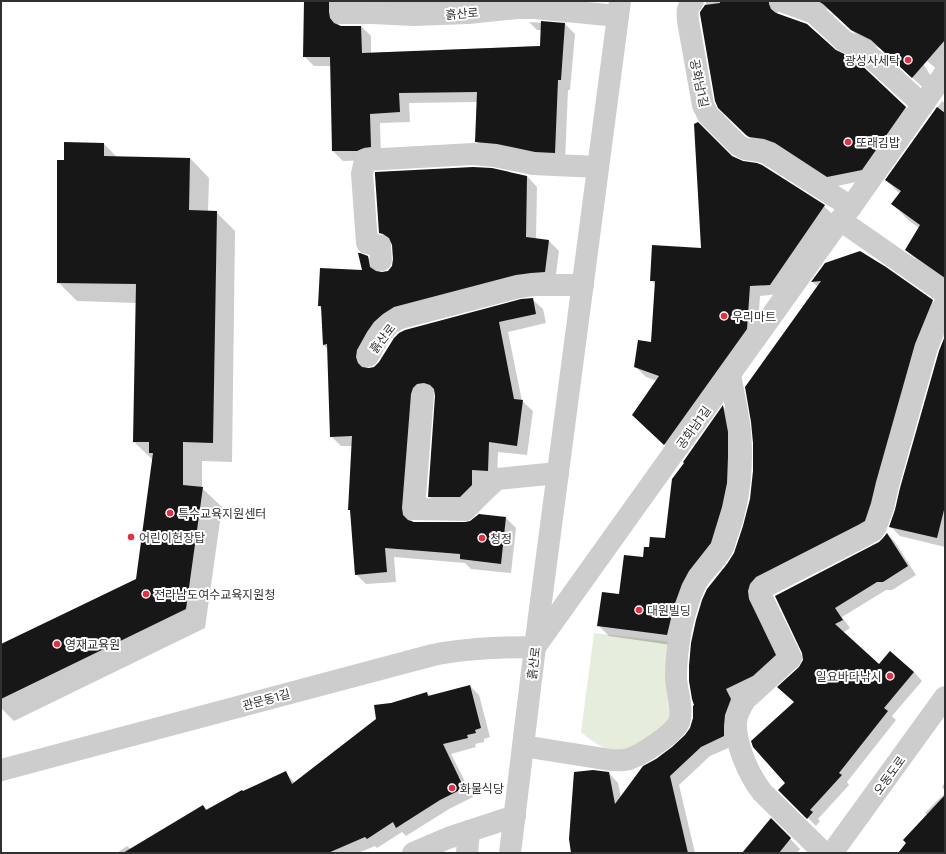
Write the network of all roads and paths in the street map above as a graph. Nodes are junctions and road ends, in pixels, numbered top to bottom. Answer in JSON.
{"nodes":[{"id":1,"x":342,"y":1,"type":"edge"},
{"id":2,"x":694,"y":1,"type":"edge"},
{"id":3,"x":781,"y":1,"type":"edge"},
{"id":4,"x":619,"y":9,"type":"edge"},
{"id":5,"x":937,"y":91,"type":"edge"},
{"id":6,"x":598,"y":167,"type":"junction"},
{"id":7,"x":845,"y":213,"type":"junction"},
{"id":8,"x":381,"y":260,"type":"dead end"},
{"id":9,"x":583,"y":285,"type":"junction"},
{"id":10,"x":945,"y":293,"type":"edge"},
{"id":11,"x":945,"y":303,"type":"edge"},
{"id":12,"x":368,"y":356,"type":"dead end"},
{"id":13,"x":730,"y":374,"type":"junction"},
{"id":14,"x":423,"y":395,"type":"dead end"},
{"id":15,"x":558,"y":473,"type":"junction"},
{"id":16,"x":535,"y":648,"type":"junction"},
{"id":17,"x":945,"y":697,"type":"edge"},
{"id":18,"x":523,"y":746,"type":"junction"},
{"id":19,"x":1,"y":770,"type":"edge"},
{"id":20,"x":514,"y":816,"type":"junction"},
{"id":21,"x":470,"y":831,"type":"junction"},
{"id":22,"x":413,"y":853,"type":"edge"},
{"id":23,"x":467,"y":853,"type":"edge"},
{"id":24,"x":510,"y":853,"type":"edge"},
{"id":25,"x":824,"y":853,"type":"edge"},
{"id":26,"x":832,"y":853,"type":"edge"}],
"edges":[{"from":1,"to":4,"type":"street","name":"흙산로"},
{"from":2,"to":7,"type":"street","name":"공화남1길"},
{"from":3,"to":5,"type":"street","name":"공화남1길"},
{"from":4,"to":6,"type":"street","name":"흙산로"},
{"from":5,"to":7,"type":"street","name":"공화남1길"},
{"from":6,"to":8,"type":"street"},
{"from":6,"to":9,"type":"street","name":"흙산로"},
{"from":7,"to":10,"type":"street"},
{"from":7,"to":13,"type":"street","name":"공화남1길"},
{"from":9,"to":12,"type":"street","name":"흙산로"},
{"from":9,"to":15,"type":"street","name":"흙산로"},
{"from":11,"to":25,"type":"street"},
{"from":13,"to":16,"type":"street","name":"공화남1길"},
{"from":13,"to":18,"type":"street"},
{"from":14,"to":15,"type":"street"},
{"from":15,"to":16,"type":"street","name":"흙산로"},
{"from":16,"to":18,"type":"street","name":"흙산로"},
{"from":16,"to":19,"type":"street","name":"관문동1길"},
{"from":17,"to":26,"type":"street","name":"오동도로"},
{"from":18,"to":20,"type":"street","name":"흙산로"},
{"from":20,"to":21,"type":"street"},
{"from":20,"to":24,"type":"street","name":"흙산로"},
{"from":21,"to":22,"type":"street"},
{"from":21,"to":23,"type":"street"}]}
